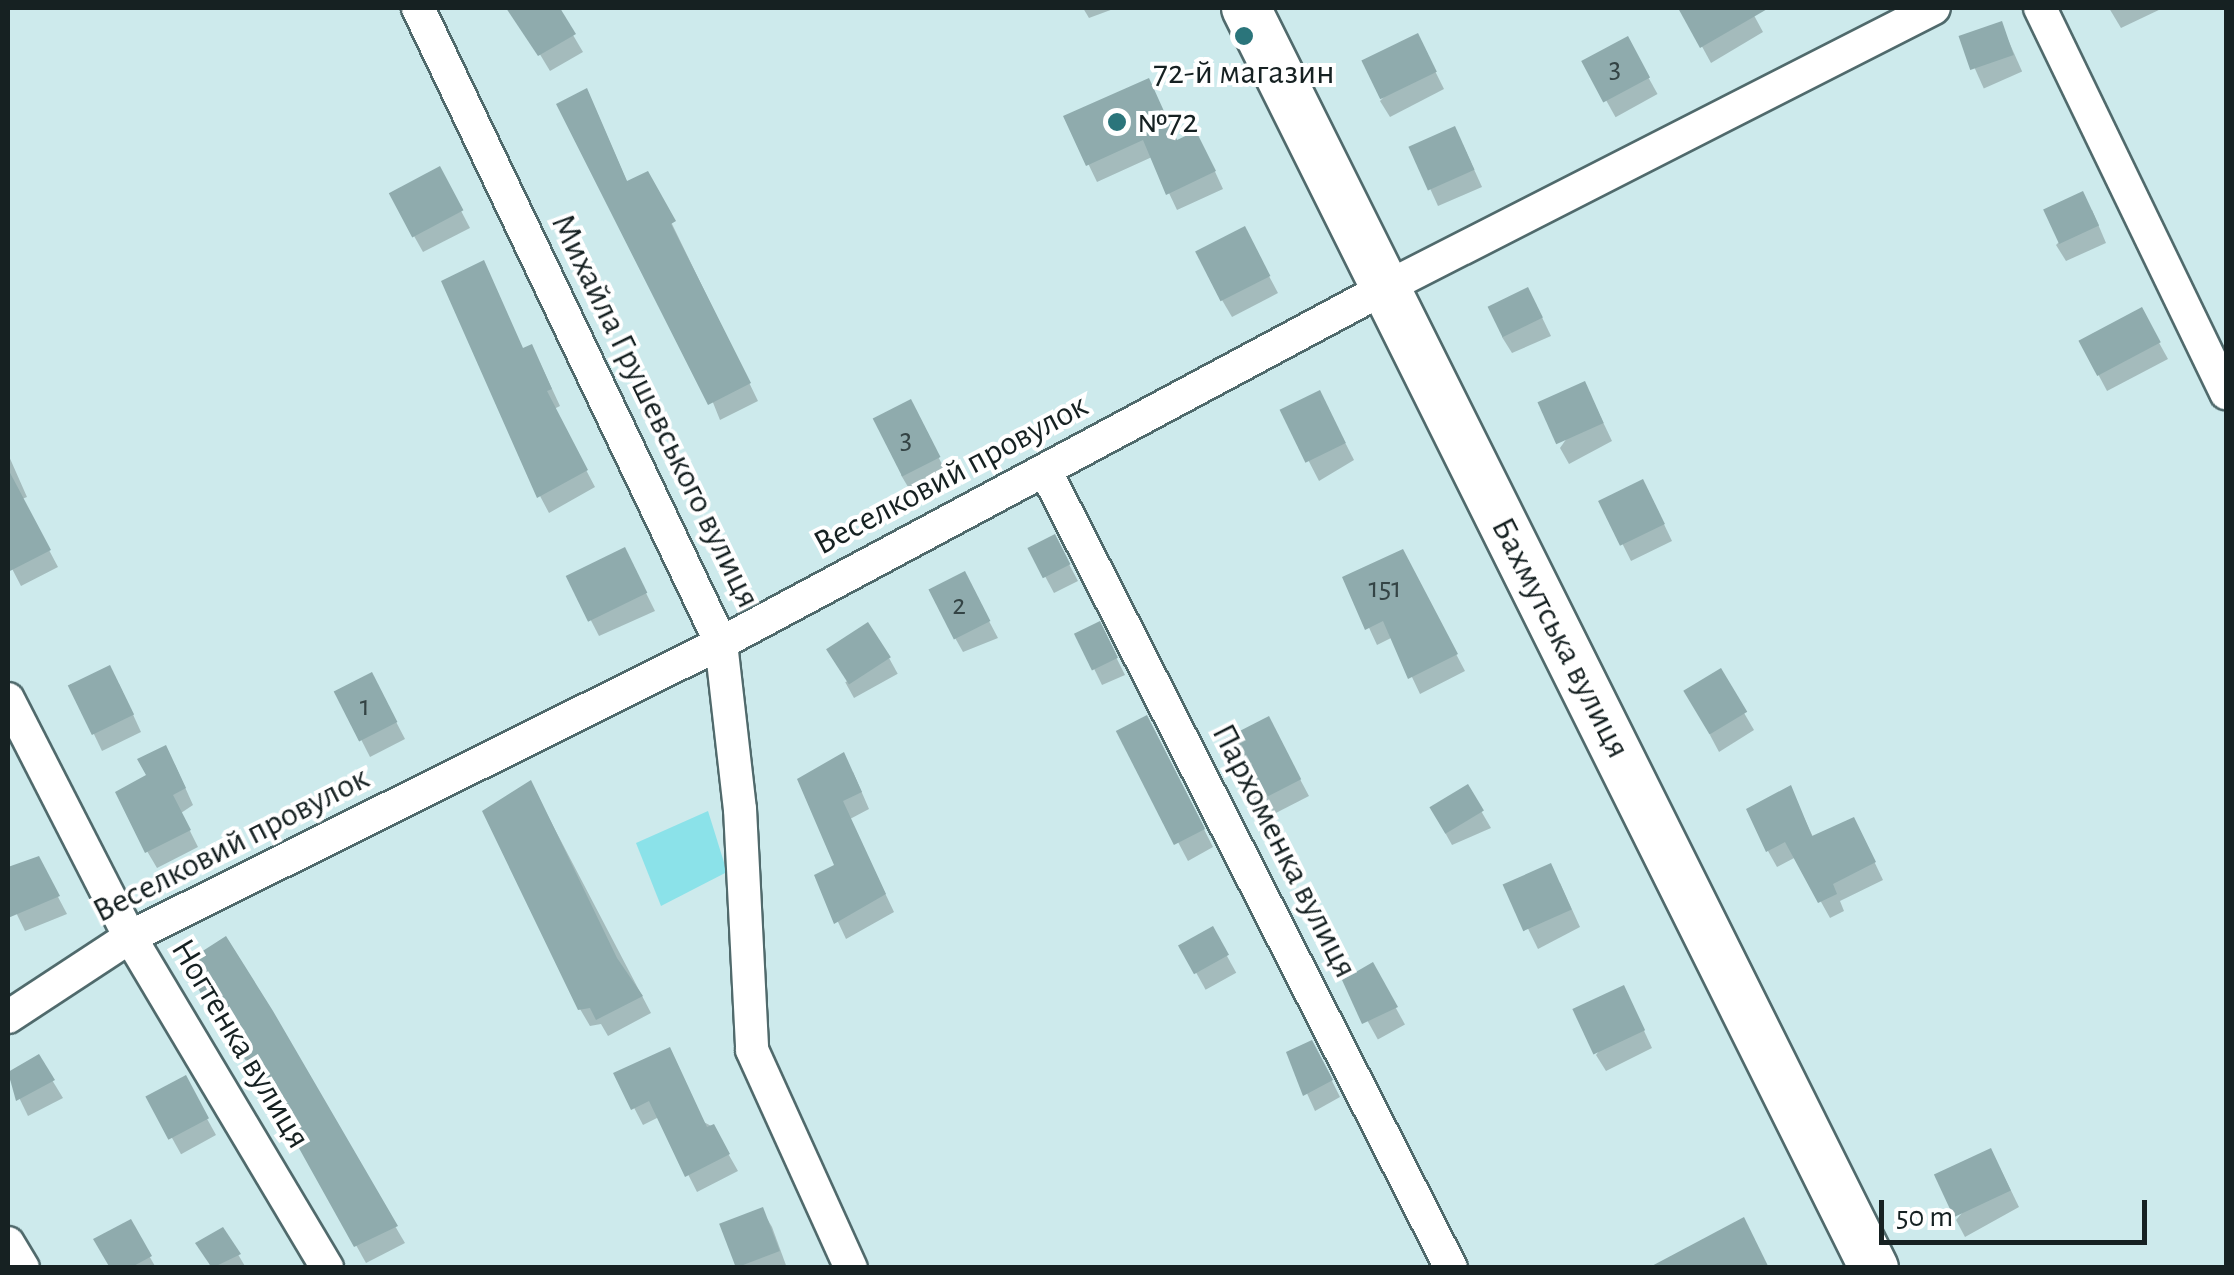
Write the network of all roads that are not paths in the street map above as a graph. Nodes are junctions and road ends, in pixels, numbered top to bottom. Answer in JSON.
{"nodes":[{"id":1,"x":418,"y":8,"type":"edge"},
{"id":2,"x":1246,"y":8,"type":"edge"},
{"id":3,"x":1934,"y":8,"type":"edge"},
{"id":4,"x":2040,"y":8,"type":"edge"},
{"id":5,"x":1385,"y":288,"type":"junction"},
{"id":6,"x":2226,"y":393,"type":"edge"},
{"id":7,"x":1045,"y":470,"type":"junction"},
{"id":8,"x":721,"y":642,"type":"junction"},
{"id":9,"x":8,"y":699,"type":"edge"},
{"id":10,"x":130,"y":938,"type":"junction"},
{"id":11,"x":8,"y":1017,"type":"edge"},
{"id":12,"x":8,"y":1243,"type":"edge"},
{"id":13,"x":22,"y":1268,"type":"edge"},
{"id":14,"x":326,"y":1268,"type":"edge"},
{"id":15,"x":851,"y":1268,"type":"edge"},
{"id":16,"x":1452,"y":1268,"type":"edge"},
{"id":17,"x":1874,"y":1268,"type":"edge"}],
"edges":[{"from":1,"to":8,"type":"street","name":"Михайла Грушевського вулиця"},
{"from":2,"to":5,"type":"street","name":"Бахмутська вулиця"},
{"from":3,"to":5,"type":"street","name":"Веселковий провулок"},
{"from":4,"to":6,"type":"street"},
{"from":5,"to":7,"type":"street","name":"Веселковий провулок"},
{"from":5,"to":17,"type":"street","name":"Бахмутська вулиця"},
{"from":7,"to":8,"type":"street","name":"Веселковий провулок"},
{"from":7,"to":16,"type":"street","name":"Пархоменка вулиця"},
{"from":8,"to":10,"type":"street","name":"Веселковий провулок"},
{"from":8,"to":15,"type":"street","name":"Михайла Грушевського вулиця"},
{"from":9,"to":10,"type":"street","name":"Ногтенка вулиця"},
{"from":10,"to":11,"type":"street","name":"Веселковий провулок"},
{"from":10,"to":14,"type":"street","name":"Ногтенка вулиця"},
{"from":12,"to":13,"type":"street"}]}
